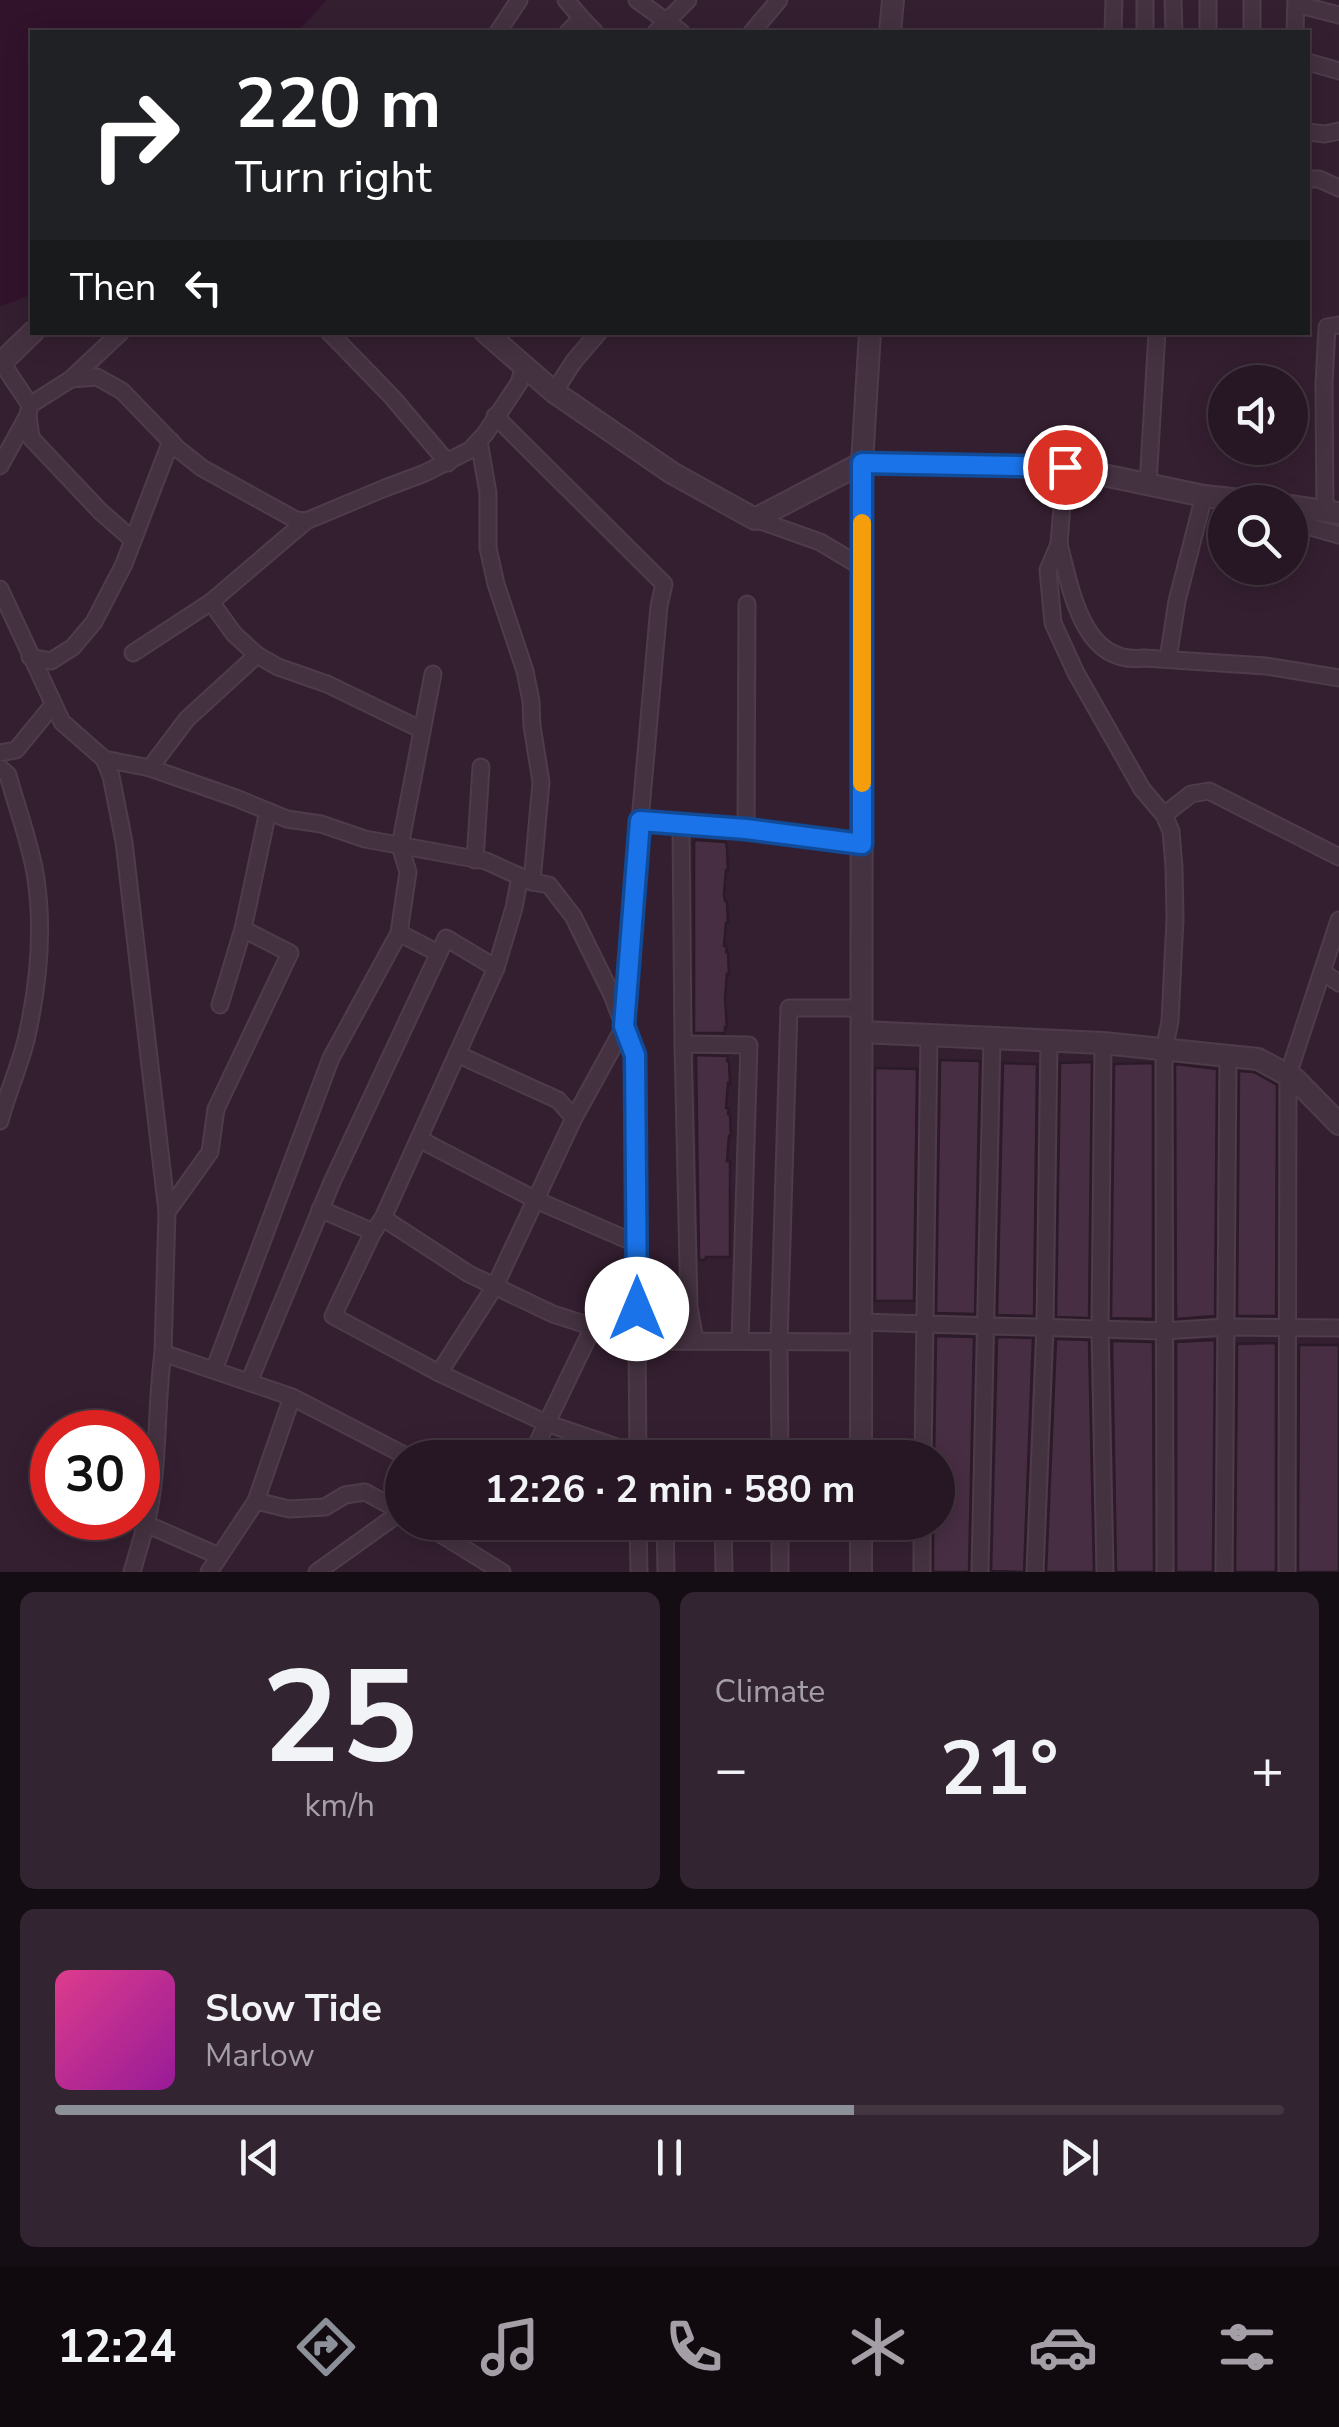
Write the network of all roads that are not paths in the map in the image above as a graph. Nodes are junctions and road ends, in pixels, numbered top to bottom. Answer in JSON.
{"nodes":[{"id":1,"x":519,"y":0,"type":"edge"},
{"id":2,"x":566,"y":0,"type":"edge"},
{"id":3,"x":637,"y":0,"type":"edge"},
{"id":4,"x":688,"y":0,"type":"edge"},
{"id":5,"x":778,"y":0,"type":"edge"},
{"id":6,"x":893,"y":0,"type":"edge"},
{"id":7,"x":1114,"y":0,"type":"edge"},
{"id":8,"x":1145,"y":0,"type":"edge"},
{"id":9,"x":1173,"y":0,"type":"edge"},
{"id":10,"x":1208,"y":0,"type":"edge"},
{"id":11,"x":1252,"y":0,"type":"edge"},
{"id":12,"x":1296,"y":2,"type":"edge"},
{"id":13,"x":1339,"y":16,"type":"edge"},
{"id":14,"x":590,"y":26,"type":"edge"},
{"id":15,"x":661,"y":27,"type":"edge"},
{"id":16,"x":499,"y":30,"type":"edge"},
{"id":17,"x":570,"y":30,"type":"edge"},
{"id":18,"x":754,"y":30,"type":"edge"},
{"id":19,"x":890,"y":30,"type":"edge"},
{"id":20,"x":1113,"y":30,"type":"edge"},
{"id":21,"x":1145,"y":30,"type":"edge"},
{"id":22,"x":1174,"y":30,"type":"edge"},
{"id":23,"x":1208,"y":30,"type":"edge"},
{"id":24,"x":1252,"y":30,"type":"edge"},
{"id":25,"x":1295,"y":30,"type":"edge"},
{"id":26,"x":1310,"y":63,"type":"edge"},
{"id":27,"x":1339,"y":71,"type":"edge"},
{"id":28,"x":1310,"y":132,"type":"edge"},
{"id":29,"x":1339,"y":132,"type":"edge"},
{"id":30,"x":1310,"y":179,"type":"edge"},
{"id":31,"x":1339,"y":188,"type":"edge"},
{"id":32,"x":1333,"y":326,"type":"edge"},
{"id":33,"x":30,"y":335,"type":"edge"},
{"id":34,"x":118,"y":335,"type":"edge"},
{"id":35,"x":332,"y":335,"type":"edge"},
{"id":36,"x":596,"y":335,"type":"edge"},
{"id":37,"x":870,"y":335,"type":"edge"},
{"id":38,"x":1157,"y":335,"type":"edge"},
{"id":39,"x":496,"y":336,"type":"edge"},
{"id":40,"x":1,"y":364,"type":"edge"},
{"id":41,"x":524,"y":366,"type":"junction"},
{"id":42,"x":71,"y":380,"type":"junction"},
{"id":43,"x":554,"y":392,"type":"junction"},
{"id":44,"x":29,"y":410,"type":"junction"},
{"id":45,"x":495,"y":416,"type":"junction"},
{"id":46,"x":171,"y":441,"type":"junction"},
{"id":47,"x":478,"y":441,"type":"junction"},
{"id":48,"x":448,"y":463,"type":"junction"},
{"id":49,"x":862,"y":463,"type":"junction"},
{"id":50,"x":0,"y":466,"type":"edge"},
{"id":51,"x":1065,"y":467,"type":"junction"},
{"id":52,"x":1148,"y":484,"type":"junction"},
{"id":53,"x":1204,"y":496,"type":"junction"},
{"id":54,"x":1208,"y":496,"type":"edge"},
{"id":55,"x":1208,"y":497,"type":"edge"},
{"id":56,"x":1332,"y":512,"type":"edge"},
{"id":57,"x":755,"y":518,"type":"junction"},
{"id":58,"x":306,"y":521,"type":"junction"},
{"id":59,"x":1308,"y":525,"type":"edge"},
{"id":60,"x":1339,"y":534,"type":"edge"},
{"id":61,"x":133,"y":540,"type":"junction"},
{"id":62,"x":1059,"y":544,"type":"junction"},
{"id":63,"x":862,"y":567,"type":"junction"},
{"id":64,"x":0,"y":588,"type":"edge"},
{"id":65,"x":211,"y":602,"type":"junction"},
{"id":66,"x":748,"y":604,"type":"dead end"},
{"id":67,"x":133,"y":653,"type":"dead end"},
{"id":68,"x":258,"y":655,"type":"junction"},
{"id":69,"x":30,"y":657,"type":"junction"},
{"id":70,"x":1168,"y":659,"type":"junction"},
{"id":71,"x":433,"y":674,"type":"dead end"},
{"id":72,"x":1339,"y":678,"type":"edge"},
{"id":73,"x":53,"y":705,"type":"junction"},
{"id":74,"x":422,"y":730,"type":"junction"},
{"id":75,"x":0,"y":753,"type":"edge"},
{"id":76,"x":104,"y":758,"type":"junction"},
{"id":77,"x":481,"y":767,"type":"dead end"},
{"id":78,"x":0,"y":768,"type":"edge"},
{"id":79,"x":150,"y":768,"type":"junction"},
{"id":80,"x":268,"y":811,"type":"junction"},
{"id":81,"x":1164,"y":815,"type":"junction"},
{"id":82,"x":640,"y":821,"type":"junction"},
{"id":83,"x":682,"y":826,"type":"junction"},
{"id":84,"x":746,"y":829,"type":"junction"},
{"id":85,"x":862,"y":844,"type":"junction"},
{"id":86,"x":400,"y":846,"type":"junction"},
{"id":87,"x":1339,"y":857,"type":"edge"},
{"id":88,"x":474,"y":860,"type":"junction"},
{"id":89,"x":526,"y":879,"type":"junction"},
{"id":90,"x":1339,"y":920,"type":"edge"},
{"id":91,"x":242,"y":929,"type":"junction"},
{"id":92,"x":399,"y":932,"type":"junction"},
{"id":93,"x":438,"y":953,"type":"junction"},
{"id":94,"x":496,"y":968,"type":"junction"},
{"id":95,"x":1322,"y":972,"type":"junction"},
{"id":96,"x":1339,"y":982,"type":"edge"},
{"id":97,"x":220,"y":1005,"type":"dead end"},
{"id":98,"x":862,"y":1008,"type":"junction"},
{"id":99,"x":624,"y":1026,"type":"junction"},
{"id":100,"x":862,"y":1032,"type":"junction"},
{"id":101,"x":929,"y":1035,"type":"junction"},
{"id":102,"x":992,"y":1038,"type":"junction"},
{"id":103,"x":1049,"y":1040,"type":"junction"},
{"id":104,"x":1102,"y":1043,"type":"junction"},
{"id":105,"x":683,"y":1044,"type":"junction"},
{"id":106,"x":1164,"y":1051,"type":"junction"},
{"id":107,"x":457,"y":1054,"type":"junction"},
{"id":108,"x":1228,"y":1055,"type":"junction"},
{"id":109,"x":1288,"y":1075,"type":"junction"},
{"id":110,"x":574,"y":1118,"type":"junction"},
{"id":111,"x":0,"y":1121,"type":"edge"},
{"id":112,"x":1339,"y":1124,"type":"edge"},
{"id":113,"x":418,"y":1139,"type":"junction"},
{"id":114,"x":536,"y":1200,"type":"junction"},
{"id":115,"x":320,"y":1210,"type":"junction"},
{"id":116,"x":167,"y":1212,"type":"junction"},
{"id":117,"x":378,"y":1225,"type":"junction"},
{"id":118,"x":636,"y":1244,"type":"junction"},
{"id":119,"x":495,"y":1286,"type":"junction"},
{"id":120,"x":925,"y":1324,"type":"junction"},
{"id":121,"x":987,"y":1326,"type":"junction"},
{"id":122,"x":1288,"y":1326,"type":"junction"},
{"id":123,"x":592,"y":1327,"type":"junction"},
{"id":124,"x":1045,"y":1327,"type":"junction"},
{"id":125,"x":1226,"y":1327,"type":"junction"},
{"id":126,"x":1339,"y":1328,"type":"edge"},
{"id":127,"x":1100,"y":1329,"type":"junction"},
{"id":128,"x":1163,"y":1331,"type":"junction"},
{"id":129,"x":861,"y":1332,"type":"junction"},
{"id":130,"x":696,"y":1340,"type":"junction"},
{"id":131,"x":740,"y":1340,"type":"junction"},
{"id":132,"x":779,"y":1341,"type":"junction"},
{"id":133,"x":637,"y":1342,"type":"junction"},
{"id":134,"x":163,"y":1352,"type":"junction"},
{"id":135,"x":214,"y":1370,"type":"junction"},
{"id":136,"x":440,"y":1373,"type":"junction"},
{"id":137,"x":249,"y":1382,"type":"junction"},
{"id":138,"x":292,"y":1397,"type":"junction"},
{"id":139,"x":157,"y":1410,"type":"edge"},
{"id":140,"x":546,"y":1423,"type":"junction"},
{"id":141,"x":538,"y":1440,"type":"edge"},
{"id":142,"x":593,"y":1440,"type":"edge"},
{"id":143,"x":638,"y":1440,"type":"edge"},
{"id":144,"x":780,"y":1440,"type":"edge"},
{"id":145,"x":861,"y":1440,"type":"edge"},
{"id":146,"x":923,"y":1440,"type":"edge"},
{"id":147,"x":385,"y":1445,"type":"edge"},
{"id":148,"x":256,"y":1502,"type":"junction"},
{"id":149,"x":385,"y":1503,"type":"edge"},
{"id":150,"x":385,"y":1524,"type":"edge"},
{"id":151,"x":160,"y":1530,"type":"edge"},
{"id":152,"x":141,"y":1540,"type":"edge"},
{"id":153,"x":450,"y":1540,"type":"edge"},
{"id":154,"x":638,"y":1540,"type":"edge"},
{"id":155,"x":665,"y":1540,"type":"edge"},
{"id":156,"x":723,"y":1540,"type":"edge"},
{"id":157,"x":780,"y":1540,"type":"edge"},
{"id":158,"x":861,"y":1540,"type":"edge"},
{"id":159,"x":922,"y":1540,"type":"edge"},
{"id":160,"x":219,"y":1556,"type":"junction"},
{"id":161,"x":132,"y":1572,"type":"edge"},
{"id":162,"x":209,"y":1572,"type":"edge"},
{"id":163,"x":317,"y":1572,"type":"edge"},
{"id":164,"x":502,"y":1572,"type":"edge"},
{"id":165,"x":638,"y":1572,"type":"edge"},
{"id":166,"x":666,"y":1572,"type":"edge"},
{"id":167,"x":724,"y":1572,"type":"edge"},
{"id":168,"x":780,"y":1572,"type":"edge"},
{"id":169,"x":861,"y":1572,"type":"edge"},
{"id":170,"x":922,"y":1572,"type":"edge"},
{"id":171,"x":980,"y":1572,"type":"edge"},
{"id":172,"x":1035,"y":1572,"type":"edge"},
{"id":173,"x":1105,"y":1572,"type":"edge"},
{"id":174,"x":1165,"y":1572,"type":"edge"},
{"id":175,"x":1224,"y":1572,"type":"edge"},
{"id":176,"x":1288,"y":1572,"type":"edge"}],
"edges":[{"from":1,"to":16,"type":"street"},
{"from":2,"to":14,"type":"street"},
{"from":3,"to":15,"type":"street"},
{"from":4,"to":15,"type":"street"},
{"from":5,"to":18,"type":"street"},
{"from":6,"to":19,"type":"street"},
{"from":7,"to":20,"type":"street"},
{"from":8,"to":21,"type":"street"},
{"from":9,"to":22,"type":"street"},
{"from":10,"to":23,"type":"street"},
{"from":11,"to":24,"type":"street"},
{"from":12,"to":13,"type":"street"},
{"from":12,"to":25,"type":"street"},
{"from":14,"to":17,"type":"street"},
{"from":26,"to":27,"type":"street"},
{"from":28,"to":29,"type":"street"},
{"from":30,"to":31,"type":"street"},
{"from":32,"to":56,"type":"street"},
{"from":33,"to":40,"type":"street"},
{"from":34,"to":42,"type":"street"},
{"from":35,"to":48,"type":"street"},
{"from":36,"to":43,"type":"street"},
{"from":37,"to":49,"type":"street"},
{"from":38,"to":52,"type":"street"},
{"from":39,"to":41,"type":"street"},
{"from":40,"to":44,"type":"street"},
{"from":41,"to":43,"type":"street"},
{"from":41,"to":45,"type":"street"},
{"from":42,"to":44,"type":"street"},
{"from":42,"to":46,"type":"street"},
{"from":43,"to":57,"type":"street"},
{"from":44,"to":50,"type":"street"},
{"from":44,"to":61,"type":"street"},
{"from":45,"to":47,"type":"street"},
{"from":45,"to":82,"type":"street"},
{"from":46,"to":58,"type":"street"},
{"from":46,"to":61,"type":"street"},
{"from":47,"to":48,"type":"street"},
{"from":47,"to":89,"type":"street"},
{"from":48,"to":58,"type":"street"},
{"from":49,"to":51,"type":"street"},
{"from":49,"to":57,"type":"street"},
{"from":49,"to":63,"type":"street"},
{"from":51,"to":52,"type":"street"},
{"from":51,"to":62,"type":"street"},
{"from":52,"to":53,"type":"street"},
{"from":53,"to":54,"type":"street"},
{"from":53,"to":55,"type":"street"},
{"from":53,"to":70,"type":"street"},
{"from":57,"to":63,"type":"street"},
{"from":58,"to":65,"type":"street"},
{"from":59,"to":60,"type":"street"},
{"from":61,"to":69,"type":"street"},
{"from":62,"to":70,"type":"street"},
{"from":62,"to":81,"type":"street"},
{"from":63,"to":85,"type":"street"},
{"from":64,"to":69,"type":"street"},
{"from":65,"to":67,"type":"street"},
{"from":65,"to":68,"type":"street"},
{"from":66,"to":84,"type":"street"},
{"from":68,"to":74,"type":"street"},
{"from":68,"to":79,"type":"street"},
{"from":69,"to":73,"type":"street"},
{"from":70,"to":72,"type":"street"},
{"from":71,"to":74,"type":"street"},
{"from":73,"to":75,"type":"street"},
{"from":73,"to":76,"type":"street"},
{"from":74,"to":86,"type":"street"},
{"from":76,"to":79,"type":"street"},
{"from":76,"to":116,"type":"street"},
{"from":77,"to":88,"type":"street"},
{"from":78,"to":111,"type":"street"},
{"from":79,"to":80,"type":"street"},
{"from":80,"to":86,"type":"street"},
{"from":80,"to":91,"type":"street"},
{"from":81,"to":87,"type":"street"},
{"from":81,"to":106,"type":"street"},
{"from":82,"to":83,"type":"street"},
{"from":82,"to":99,"type":"street"},
{"from":83,"to":84,"type":"street"},
{"from":83,"to":105,"type":"street"},
{"from":84,"to":85,"type":"street"},
{"from":85,"to":98,"type":"street"},
{"from":86,"to":88,"type":"street"},
{"from":86,"to":92,"type":"street"},
{"from":88,"to":89,"type":"street"},
{"from":89,"to":94,"type":"street"},
{"from":89,"to":99,"type":"street"},
{"from":90,"to":95,"type":"street"},
{"from":91,"to":97,"type":"street"},
{"from":91,"to":116,"type":"street"},
{"from":92,"to":93,"type":"street"},
{"from":92,"to":135,"type":"street"},
{"from":93,"to":94,"type":"street"},
{"from":93,"to":115,"type":"street"},
{"from":94,"to":107,"type":"street"},
{"from":95,"to":96,"type":"street"},
{"from":95,"to":109,"type":"street"},
{"from":98,"to":100,"type":"street"},
{"from":98,"to":132,"type":"street"},
{"from":99,"to":110,"type":"street"},
{"from":99,"to":118,"type":"street"},
{"from":100,"to":101,"type":"street"},
{"from":100,"to":129,"type":"street"},
{"from":101,"to":102,"type":"street"},
{"from":101,"to":120,"type":"street"},
{"from":102,"to":103,"type":"street"},
{"from":102,"to":121,"type":"street"},
{"from":103,"to":104,"type":"street"},
{"from":103,"to":124,"type":"street"},
{"from":104,"to":106,"type":"street"},
{"from":104,"to":127,"type":"street"},
{"from":105,"to":130,"type":"street"},
{"from":105,"to":131,"type":"street"},
{"from":106,"to":108,"type":"street"},
{"from":106,"to":128,"type":"street"},
{"from":107,"to":110,"type":"street"},
{"from":107,"to":113,"type":"street"},
{"from":108,"to":109,"type":"street"},
{"from":108,"to":125,"type":"street"},
{"from":109,"to":112,"type":"street"},
{"from":109,"to":122,"type":"street"},
{"from":110,"to":114,"type":"street"},
{"from":113,"to":114,"type":"street"},
{"from":113,"to":117,"type":"street"},
{"from":114,"to":118,"type":"street"},
{"from":114,"to":119,"type":"street"},
{"from":115,"to":117,"type":"street"},
{"from":115,"to":137,"type":"street"},
{"from":116,"to":134,"type":"street"},
{"from":117,"to":119,"type":"street"},
{"from":117,"to":136,"type":"street"},
{"from":118,"to":133,"type":"street"},
{"from":119,"to":123,"type":"street"},
{"from":119,"to":136,"type":"street"},
{"from":120,"to":121,"type":"street"},
{"from":120,"to":129,"type":"street"},
{"from":120,"to":146,"type":"street"},
{"from":121,"to":124,"type":"street"},
{"from":121,"to":171,"type":"street"},
{"from":122,"to":125,"type":"street"},
{"from":122,"to":126,"type":"street"},
{"from":122,"to":176,"type":"street"},
{"from":123,"to":133,"type":"street"},
{"from":123,"to":140,"type":"street"},
{"from":124,"to":127,"type":"street"},
{"from":124,"to":172,"type":"street"},
{"from":125,"to":128,"type":"street"},
{"from":125,"to":175,"type":"street"},
{"from":127,"to":128,"type":"street"},
{"from":127,"to":173,"type":"street"},
{"from":128,"to":174,"type":"street"},
{"from":129,"to":132,"type":"street"},
{"from":129,"to":145,"type":"street"},
{"from":130,"to":131,"type":"street"},
{"from":130,"to":133,"type":"street"},
{"from":131,"to":132,"type":"street"},
{"from":132,"to":144,"type":"street"},
{"from":133,"to":143,"type":"street"},
{"from":134,"to":135,"type":"street"},
{"from":134,"to":139,"type":"street"},
{"from":135,"to":137,"type":"street"},
{"from":136,"to":140,"type":"street"},
{"from":137,"to":138,"type":"street"},
{"from":138,"to":147,"type":"street"},
{"from":138,"to":148,"type":"street"},
{"from":140,"to":141,"type":"street"},
{"from":140,"to":142,"type":"street"},
{"from":148,"to":149,"type":"street"},
{"from":148,"to":160,"type":"street"},
{"from":150,"to":163,"type":"street"},
{"from":151,"to":160,"type":"street"},
{"from":152,"to":161,"type":"street"},
{"from":153,"to":164,"type":"street"},
{"from":154,"to":165,"type":"street"},
{"from":155,"to":166,"type":"street"},
{"from":156,"to":167,"type":"street"},
{"from":157,"to":168,"type":"street"},
{"from":158,"to":169,"type":"street"},
{"from":159,"to":170,"type":"street"},
{"from":160,"to":162,"type":"street"}]}
